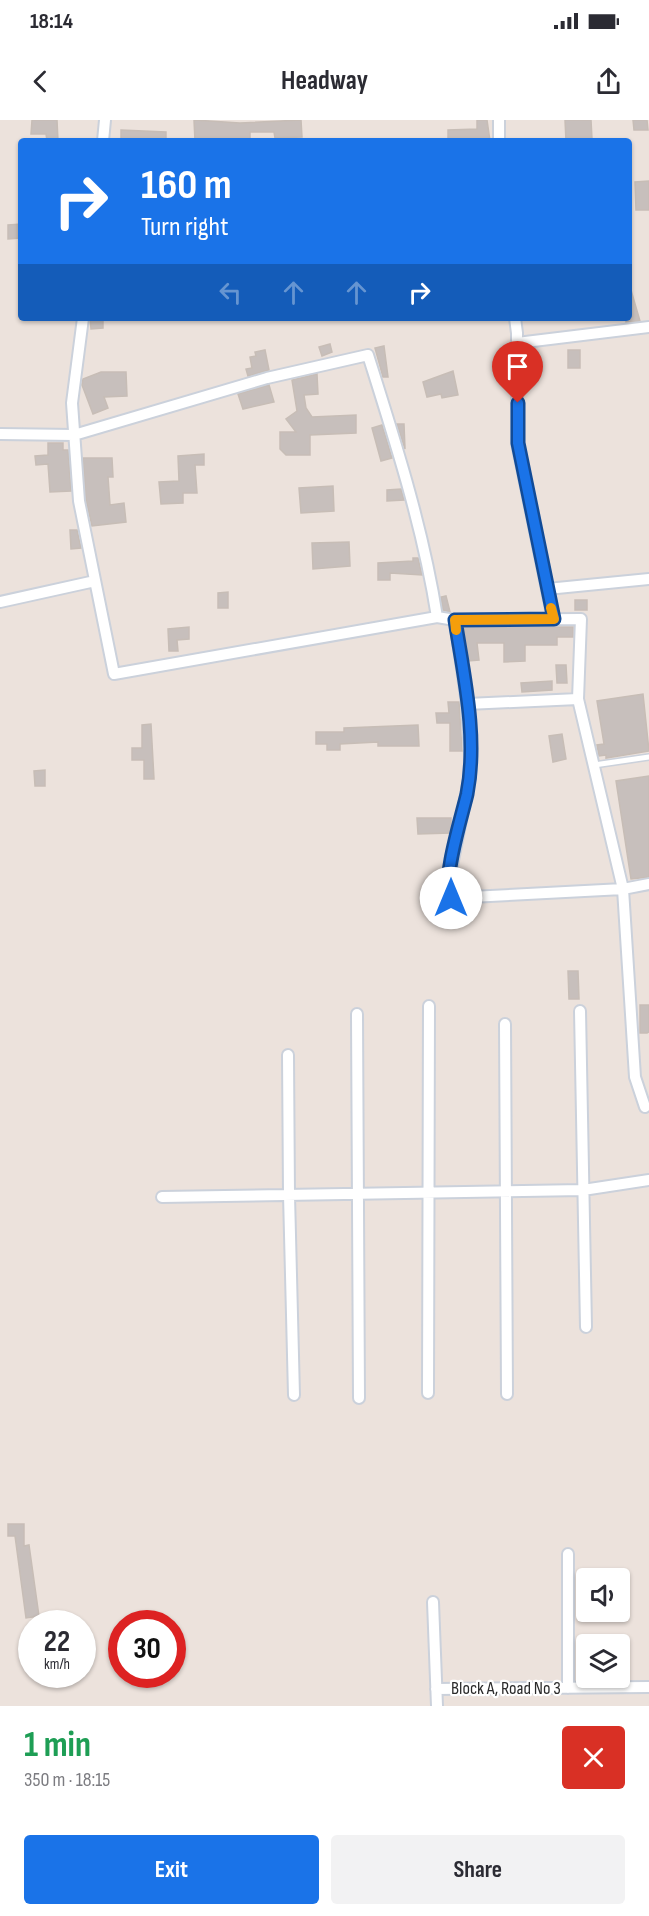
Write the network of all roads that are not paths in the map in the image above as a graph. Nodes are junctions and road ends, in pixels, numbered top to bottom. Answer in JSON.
{"nodes":[{"id":1,"x":105,"y":120,"type":"edge"},
{"id":2,"x":499,"y":120,"type":"edge"},
{"id":3,"x":103,"y":138,"type":"edge"},
{"id":4,"x":499,"y":138,"type":"edge"},
{"id":5,"x":83,"y":321,"type":"edge"},
{"id":6,"x":515,"y":321,"type":"edge"},
{"id":7,"x":649,"y":327,"type":"edge"},
{"id":8,"x":518,"y":343,"type":"junction"},
{"id":9,"x":0,"y":434,"type":"edge"},
{"id":10,"x":74,"y":435,"type":"junction"},
{"id":11,"x":649,"y":579,"type":"edge"},
{"id":12,"x":95,"y":581,"type":"junction"},
{"id":13,"x":547,"y":589,"type":"junction"},
{"id":14,"x":0,"y":602,"type":"edge"},
{"id":15,"x":437,"y":617,"type":"junction"},
{"id":16,"x":554,"y":619,"type":"junction"},
{"id":17,"x":455,"y":620,"type":"junction"},
{"id":18,"x":578,"y":699,"type":"junction"},
{"id":19,"x":468,"y":704,"type":"junction"},
{"id":20,"x":649,"y":757,"type":"edge"},
{"id":21,"x":594,"y":765,"type":"junction"},
{"id":22,"x":649,"y":884,"type":"edge"},
{"id":23,"x":623,"y":889,"type":"junction"},
{"id":24,"x":429,"y":1006,"type":"dead end"},
{"id":25,"x":580,"y":1011,"type":"dead end"},
{"id":26,"x":357,"y":1014,"type":"dead end"},
{"id":27,"x":505,"y":1024,"type":"dead end"},
{"id":28,"x":288,"y":1055,"type":"dead end"},
{"id":29,"x":647,"y":1108,"type":"edge"},
{"id":30,"x":649,"y":1119,"type":"edge"},
{"id":31,"x":649,"y":1180,"type":"edge"},
{"id":32,"x":583,"y":1190,"type":"junction"},
{"id":33,"x":506,"y":1192,"type":"junction"},
{"id":34,"x":428,"y":1193,"type":"junction"},
{"id":35,"x":357,"y":1194,"type":"junction"},
{"id":36,"x":288,"y":1195,"type":"junction"},
{"id":37,"x":162,"y":1197,"type":"dead end"},
{"id":38,"x":586,"y":1328,"type":"dead end"},
{"id":39,"x":428,"y":1393,"type":"dead end"},
{"id":40,"x":507,"y":1394,"type":"dead end"},
{"id":41,"x":294,"y":1395,"type":"dead end"},
{"id":42,"x":359,"y":1398,"type":"dead end"},
{"id":43,"x":568,"y":1554,"type":"dead end"},
{"id":44,"x":433,"y":1602,"type":"dead end"},
{"id":45,"x":649,"y":1687,"type":"edge"},
{"id":46,"x":568,"y":1688,"type":"junction"},
{"id":47,"x":436,"y":1689,"type":"junction"},
{"id":48,"x":437,"y":1706,"type":"edge"}],
"edges":[{"from":1,"to":3,"type":"street"},
{"from":2,"to":4,"type":"street"},
{"from":5,"to":10,"type":"street"},
{"from":6,"to":8,"type":"street"},
{"from":7,"to":8,"type":"street"},
{"from":8,"to":13,"type":"street"},
{"from":9,"to":10,"type":"street"},
{"from":10,"to":12,"type":"street"},
{"from":10,"to":15,"type":"street"},
{"from":11,"to":13,"type":"street"},
{"from":12,"to":14,"type":"street"},
{"from":12,"to":15,"type":"street"},
{"from":13,"to":16,"type":"street"},
{"from":15,"to":17,"type":"street"},
{"from":16,"to":17,"type":"street"},
{"from":16,"to":18,"type":"street"},
{"from":17,"to":19,"type":"street"},
{"from":18,"to":19,"type":"street"},
{"from":18,"to":21,"type":"street"},
{"from":19,"to":23,"type":"street"},
{"from":20,"to":21,"type":"lane"},
{"from":21,"to":23,"type":"street"},
{"from":22,"to":23,"type":"street"},
{"from":23,"to":29,"type":"street"},
{"from":24,"to":34,"type":"street"},
{"from":25,"to":32,"type":"street"},
{"from":26,"to":35,"type":"street"},
{"from":27,"to":33,"type":"street"},
{"from":28,"to":36,"type":"street"},
{"from":29,"to":30,"type":"street"},
{"from":31,"to":32,"type":"street"},
{"from":32,"to":33,"type":"street"},
{"from":32,"to":38,"type":"street"},
{"from":33,"to":34,"type":"street"},
{"from":33,"to":40,"type":"street"},
{"from":34,"to":35,"type":"street"},
{"from":34,"to":39,"type":"street"},
{"from":35,"to":36,"type":"street"},
{"from":35,"to":42,"type":"street"},
{"from":36,"to":37,"type":"street"},
{"from":36,"to":41,"type":"street"},
{"from":43,"to":46,"type":"street"},
{"from":44,"to":47,"type":"street"},
{"from":45,"to":46,"type":"street","name":"Block A, Road No 3"},
{"from":46,"to":47,"type":"street","name":"Block A, Road No 3"},
{"from":47,"to":48,"type":"street"}]}
